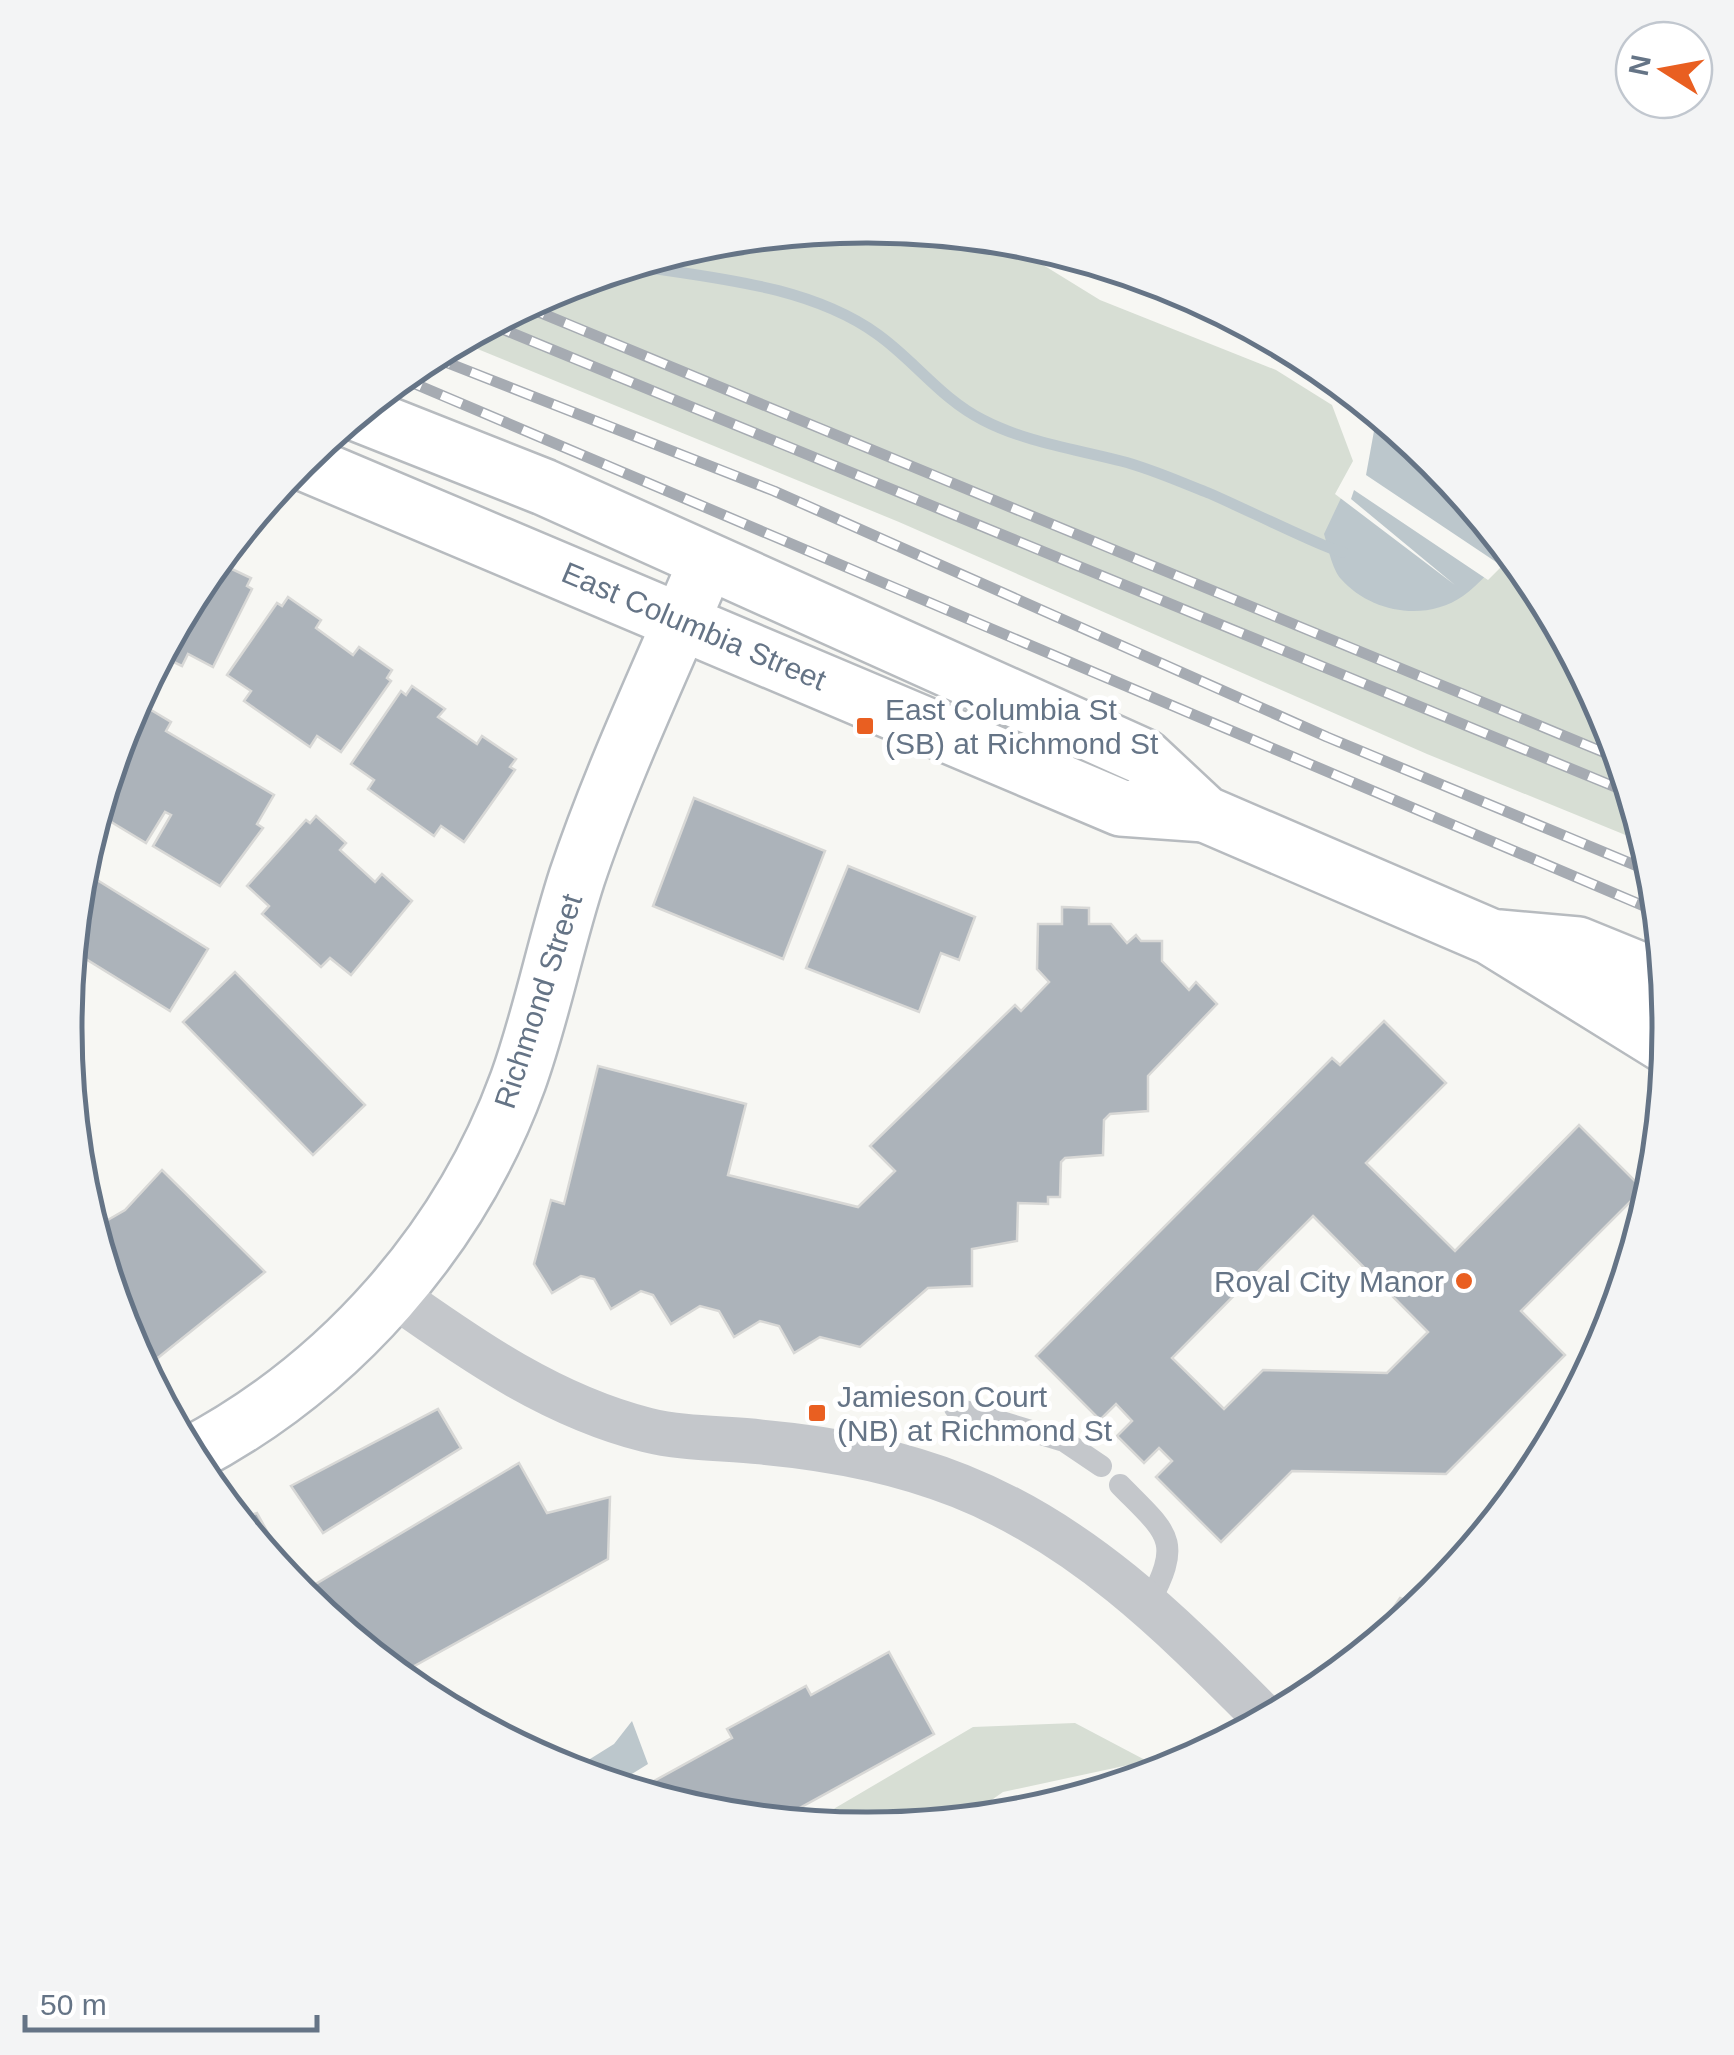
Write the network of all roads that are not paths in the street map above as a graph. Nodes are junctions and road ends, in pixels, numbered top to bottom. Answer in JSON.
{"nodes":[{"id":1,"x":372,"y":420,"type":"edge"},
{"id":2,"x":317,"y":468,"type":"edge"},
{"id":3,"x":706,"y":562,"type":"junction"},
{"id":4,"x":682,"y":620,"type":"junction"},
{"id":5,"x":1205,"y":814,"type":"junction"},
{"id":6,"x":1491,"y":937,"type":"junction"},
{"id":7,"x":1650,"y":974,"type":"edge"},
{"id":8,"x":1558,"y":980,"type":"junction"},
{"id":9,"x":1651,"y":1007,"type":"edge"},
{"id":10,"x":1652,"y":1037,"type":"edge"},
{"id":11,"x":394,"y":1294,"type":"junction"},
{"id":12,"x":955,"y":1408,"type":"dead end"},
{"id":13,"x":205,"y":1447,"type":"edge"},
{"id":14,"x":1101,"y":1466,"type":"dead end"},
{"id":15,"x":1120,"y":1485,"type":"dead end"},
{"id":16,"x":1148,"y":1603,"type":"junction"},
{"id":17,"x":1256,"y":1709,"type":"edge"}],
"edges":[{"from":1,"to":3,"type":"main road","name":"East Columbia Street"},
{"from":2,"to":4,"type":"main road","name":"East Columbia Street"},
{"from":3,"to":4,"type":"main road","name":"Richmond Street"},
{"from":3,"to":5,"type":"main road","name":"East Columbia Street"},
{"from":4,"to":5,"type":"main road","name":"East Columbia Street"},
{"from":4,"to":11,"type":"main road","name":"Richmond Street"},
{"from":5,"to":6,"type":"main road","name":"East Columbia Street"},
{"from":6,"to":7,"type":"main road"},
{"from":6,"to":8,"type":"main road","name":"East Columbia Street"},
{"from":8,"to":9,"type":"main road"},
{"from":8,"to":10,"type":"main road","name":"East Columbia Street"},
{"from":11,"to":13,"type":"main road","name":"Richmond Street"},
{"from":11,"to":16,"type":"street"},
{"from":12,"to":14,"type":"lane"},
{"from":15,"to":16,"type":"lane"},
{"from":16,"to":17,"type":"street"}]}
